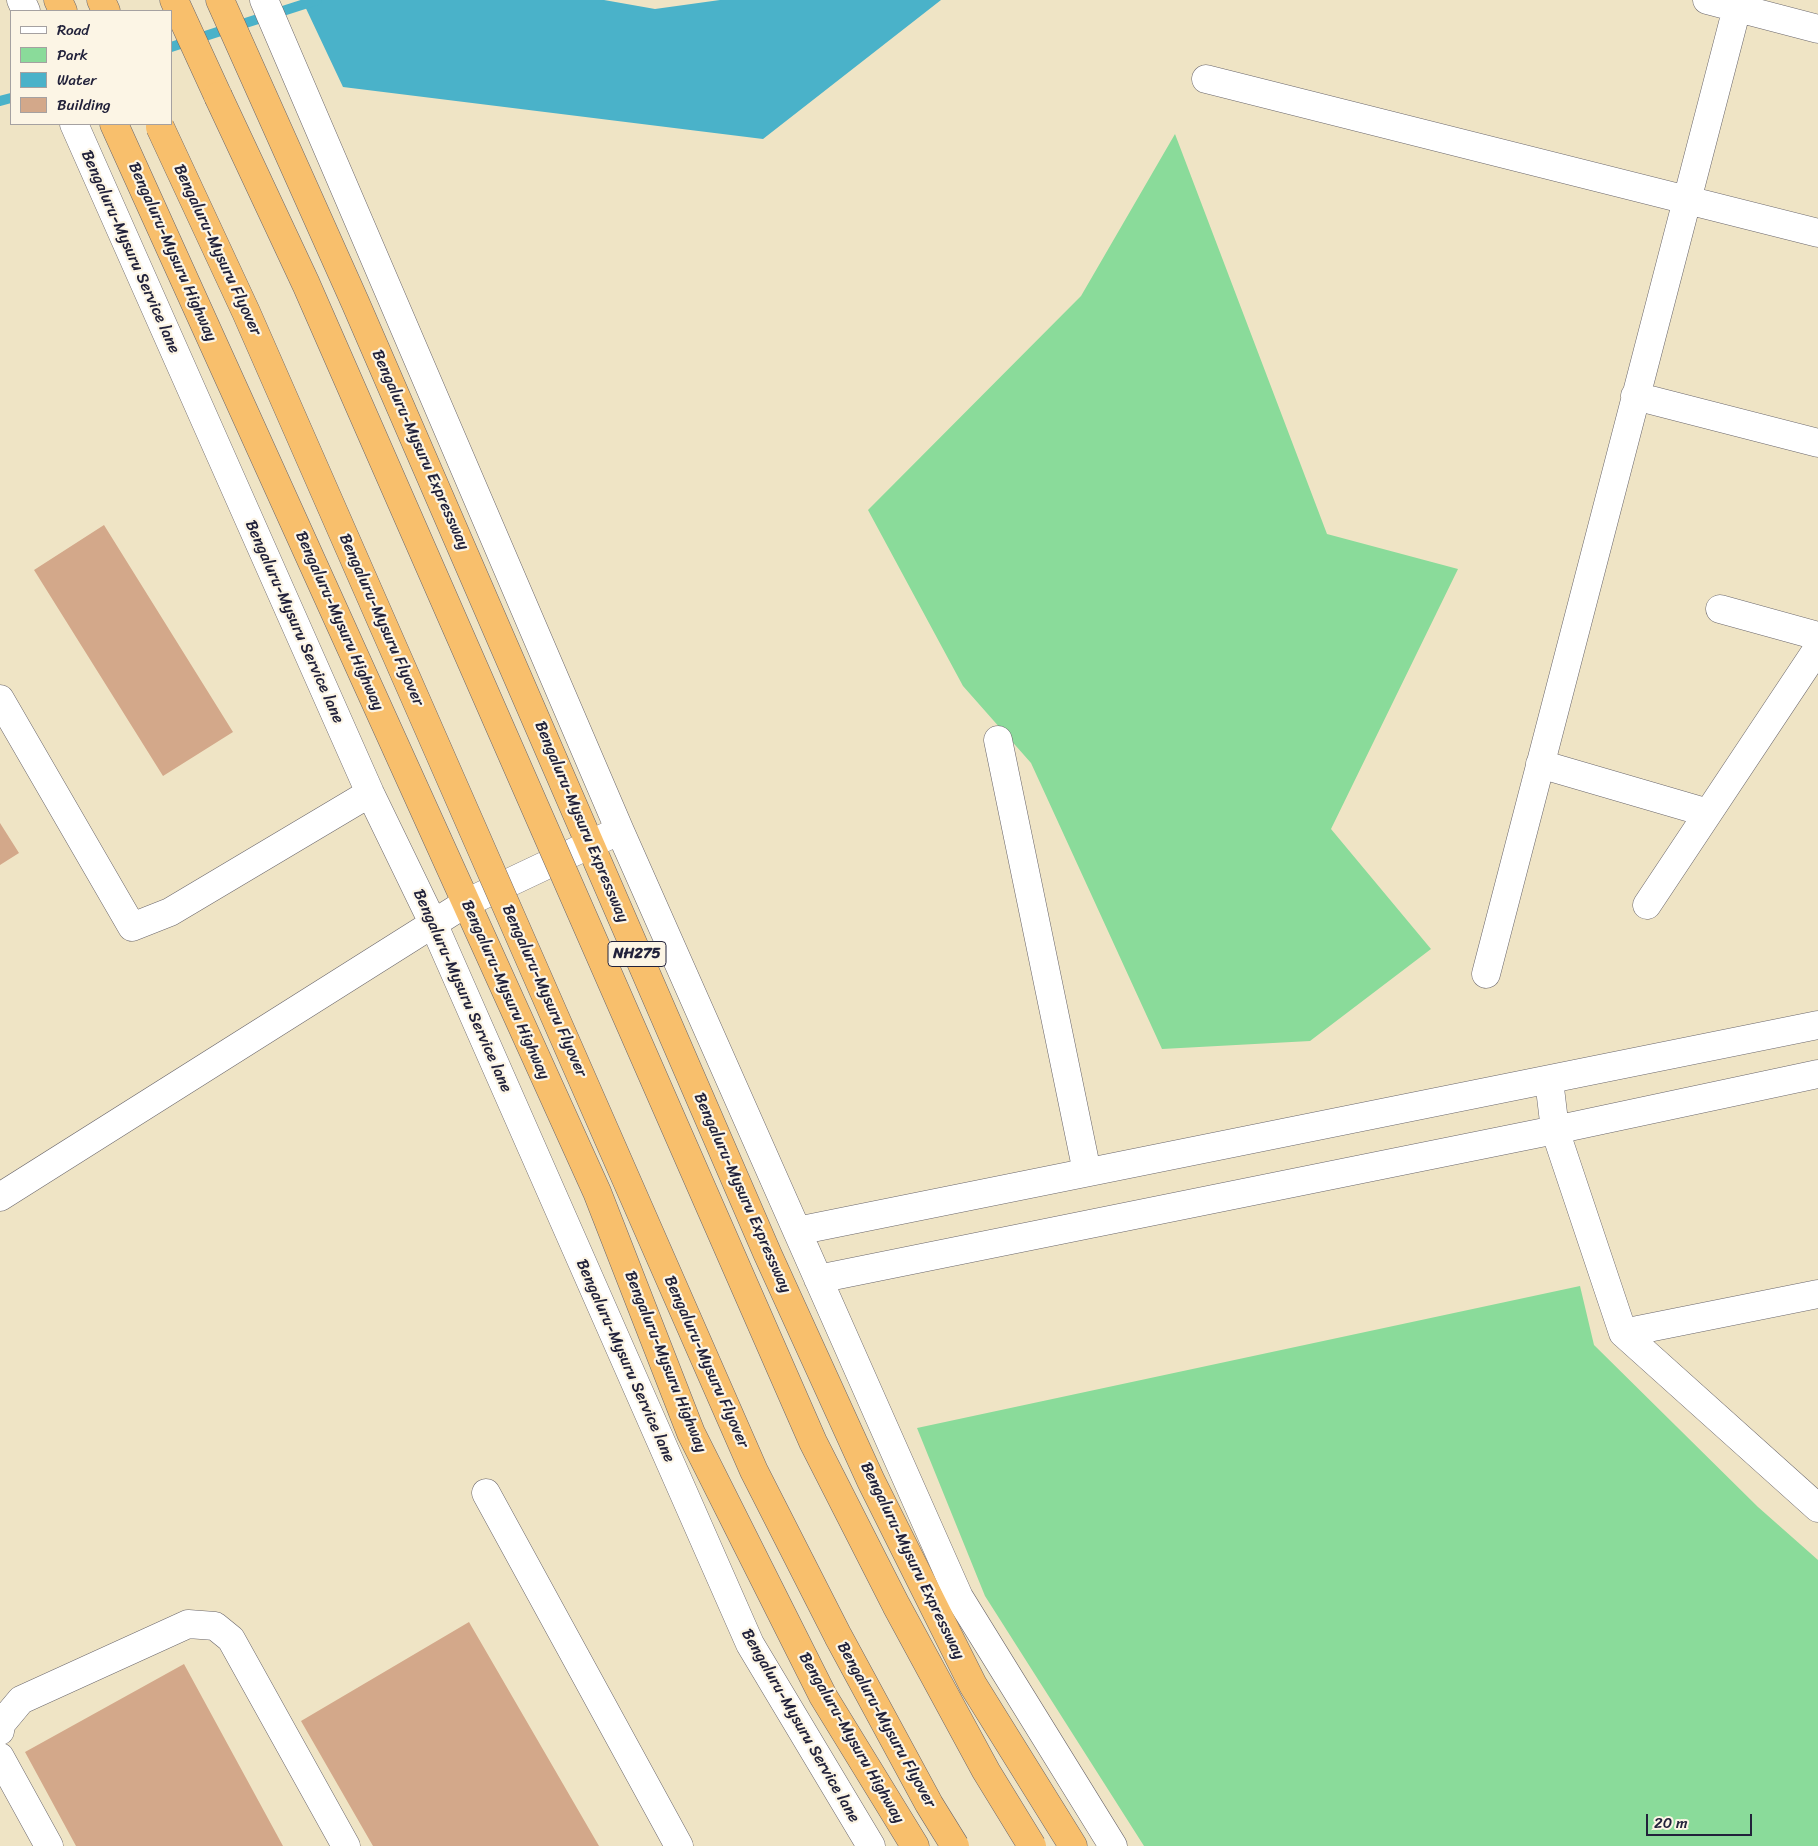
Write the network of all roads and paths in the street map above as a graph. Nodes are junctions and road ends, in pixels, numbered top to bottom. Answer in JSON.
{"nodes":[{"id":1,"x":174,"y":0,"type":"edge"},
{"id":2,"x":264,"y":0,"type":"edge"},
{"id":3,"x":1707,"y":0,"type":"edge"},
{"id":4,"x":1738,"y":4,"type":"edge"},
{"id":5,"x":223,"y":8,"type":"edge"},
{"id":6,"x":1818,"y":29,"type":"edge"},
{"id":7,"x":1206,"y":79,"type":"dead end"},
{"id":8,"x":74,"y":125,"type":"edge"},
{"id":9,"x":114,"y":125,"type":"edge"},
{"id":10,"x":158,"y":125,"type":"edge"},
{"id":11,"x":1687,"y":200,"type":"junction"},
{"id":12,"x":1818,"y":233,"type":"edge"},
{"id":13,"x":1635,"y":396,"type":"junction"},
{"id":14,"x":1818,"y":442,"type":"edge"},
{"id":15,"x":1720,"y":609,"type":"dead end"},
{"id":16,"x":1818,"y":636,"type":"edge"},
{"id":17,"x":1818,"y":648,"type":"edge"},
{"id":18,"x":0,"y":699,"type":"edge"},
{"id":19,"x":998,"y":740,"type":"dead end"},
{"id":20,"x":1540,"y":764,"type":"junction"},
{"id":21,"x":370,"y":793,"type":"junction"},
{"id":22,"x":1708,"y":813,"type":"junction"},
{"id":23,"x":620,"y":831,"type":"junction"},
{"id":24,"x":590,"y":844,"type":"junction"},
{"id":25,"x":466,"y":903,"type":"junction"},
{"id":26,"x":1647,"y":905,"type":"dead end"},
{"id":27,"x":433,"y":924,"type":"junction"},
{"id":28,"x":1486,"y":974,"type":"dead end"},
{"id":29,"x":1818,"y":1025,"type":"edge"},
{"id":30,"x":1818,"y":1074,"type":"edge"},
{"id":31,"x":1550,"y":1080,"type":"junction"},
{"id":32,"x":1555,"y":1130,"type":"junction"},
{"id":33,"x":1087,"y":1172,"type":"junction"},
{"id":34,"x":0,"y":1196,"type":"edge"},
{"id":35,"x":797,"y":1231,"type":"junction"},
{"id":36,"x":818,"y":1279,"type":"junction"},
{"id":37,"x":1818,"y":1294,"type":"edge"},
{"id":38,"x":1623,"y":1333,"type":"junction"},
{"id":39,"x":486,"y":1494,"type":"dead end"},
{"id":40,"x":1818,"y":1508,"type":"edge"},
{"id":41,"x":0,"y":1731,"type":"edge"},
{"id":42,"x":0,"y":1757,"type":"edge"},
{"id":43,"x":49,"y":1846,"type":"edge"},
{"id":44,"x":346,"y":1846,"type":"edge"},
{"id":45,"x":679,"y":1846,"type":"edge"},
{"id":46,"x":871,"y":1846,"type":"edge"},
{"id":47,"x":915,"y":1846,"type":"edge"},
{"id":48,"x":955,"y":1846,"type":"edge"},
{"id":49,"x":1032,"y":1846,"type":"edge"},
{"id":50,"x":1073,"y":1846,"type":"edge"},
{"id":51,"x":1113,"y":1846,"type":"edge"}],
"edges":[{"from":1,"to":49,"type":"highway","name":"Bengaluru-Mysuru Expressway","number":"NH275","bridge":true},
{"from":2,"to":23,"type":"street","name":"Bengaluru-Mysuru Expressway","number":"NH275"},
{"from":3,"to":4,"type":"street"},
{"from":4,"to":6,"type":"street"},
{"from":4,"to":11,"type":"street"},
{"from":5,"to":24,"type":"highway","name":"Bengaluru-Mysuru Expressway","number":"NH275"},
{"from":7,"to":11,"type":"street"},
{"from":8,"to":21,"type":"street","name":"Bengaluru-Mysuru Service lane"},
{"from":9,"to":25,"type":"highway","name":"Bengaluru-Mysuru Highway"},
{"from":10,"to":48,"type":"highway","name":"Bengaluru-Mysuru Flyover","bridge":true},
{"from":11,"to":12,"type":"street"},
{"from":11,"to":13,"type":"street"},
{"from":13,"to":14,"type":"street"},
{"from":13,"to":20,"type":"street"},
{"from":15,"to":16,"type":"street"},
{"from":17,"to":22,"type":"street"},
{"from":18,"to":21,"type":"street"},
{"from":19,"to":33,"type":"street"},
{"from":20,"to":22,"type":"street"},
{"from":20,"to":28,"type":"street"},
{"from":21,"to":27,"type":"street","name":"Bengaluru-Mysuru Service lane"},
{"from":22,"to":26,"type":"street"},
{"from":23,"to":24,"type":"street"},
{"from":23,"to":35,"type":"street","name":"Bengaluru-Mysuru Expressway","number":"NH275"},
{"from":24,"to":25,"type":"street"},
{"from":24,"to":50,"type":"highway","name":"Bengaluru-Mysuru Expressway","number":"NH275"},
{"from":25,"to":27,"type":"street"},
{"from":25,"to":47,"type":"highway","name":"Bengaluru-Mysuru Highway"},
{"from":27,"to":34,"type":"street"},
{"from":27,"to":46,"type":"street","name":"Bengaluru-Mysuru Service lane"},
{"from":29,"to":31,"type":"street"},
{"from":30,"to":32,"type":"street"},
{"from":31,"to":32,"type":"street"},
{"from":31,"to":33,"type":"street"},
{"from":32,"to":36,"type":"street"},
{"from":32,"to":38,"type":"street"},
{"from":33,"to":35,"type":"street"},
{"from":35,"to":36,"type":"street","name":"Bengaluru-Mysuru Expressway","number":"NH275"},
{"from":36,"to":51,"type":"street","name":"Bengaluru-Mysuru Expressway","number":"NH275"},
{"from":37,"to":38,"type":"street"},
{"from":38,"to":40,"type":"street"},
{"from":39,"to":45,"type":"street"},
{"from":41,"to":44,"type":"street"},
{"from":42,"to":43,"type":"street"}]}
